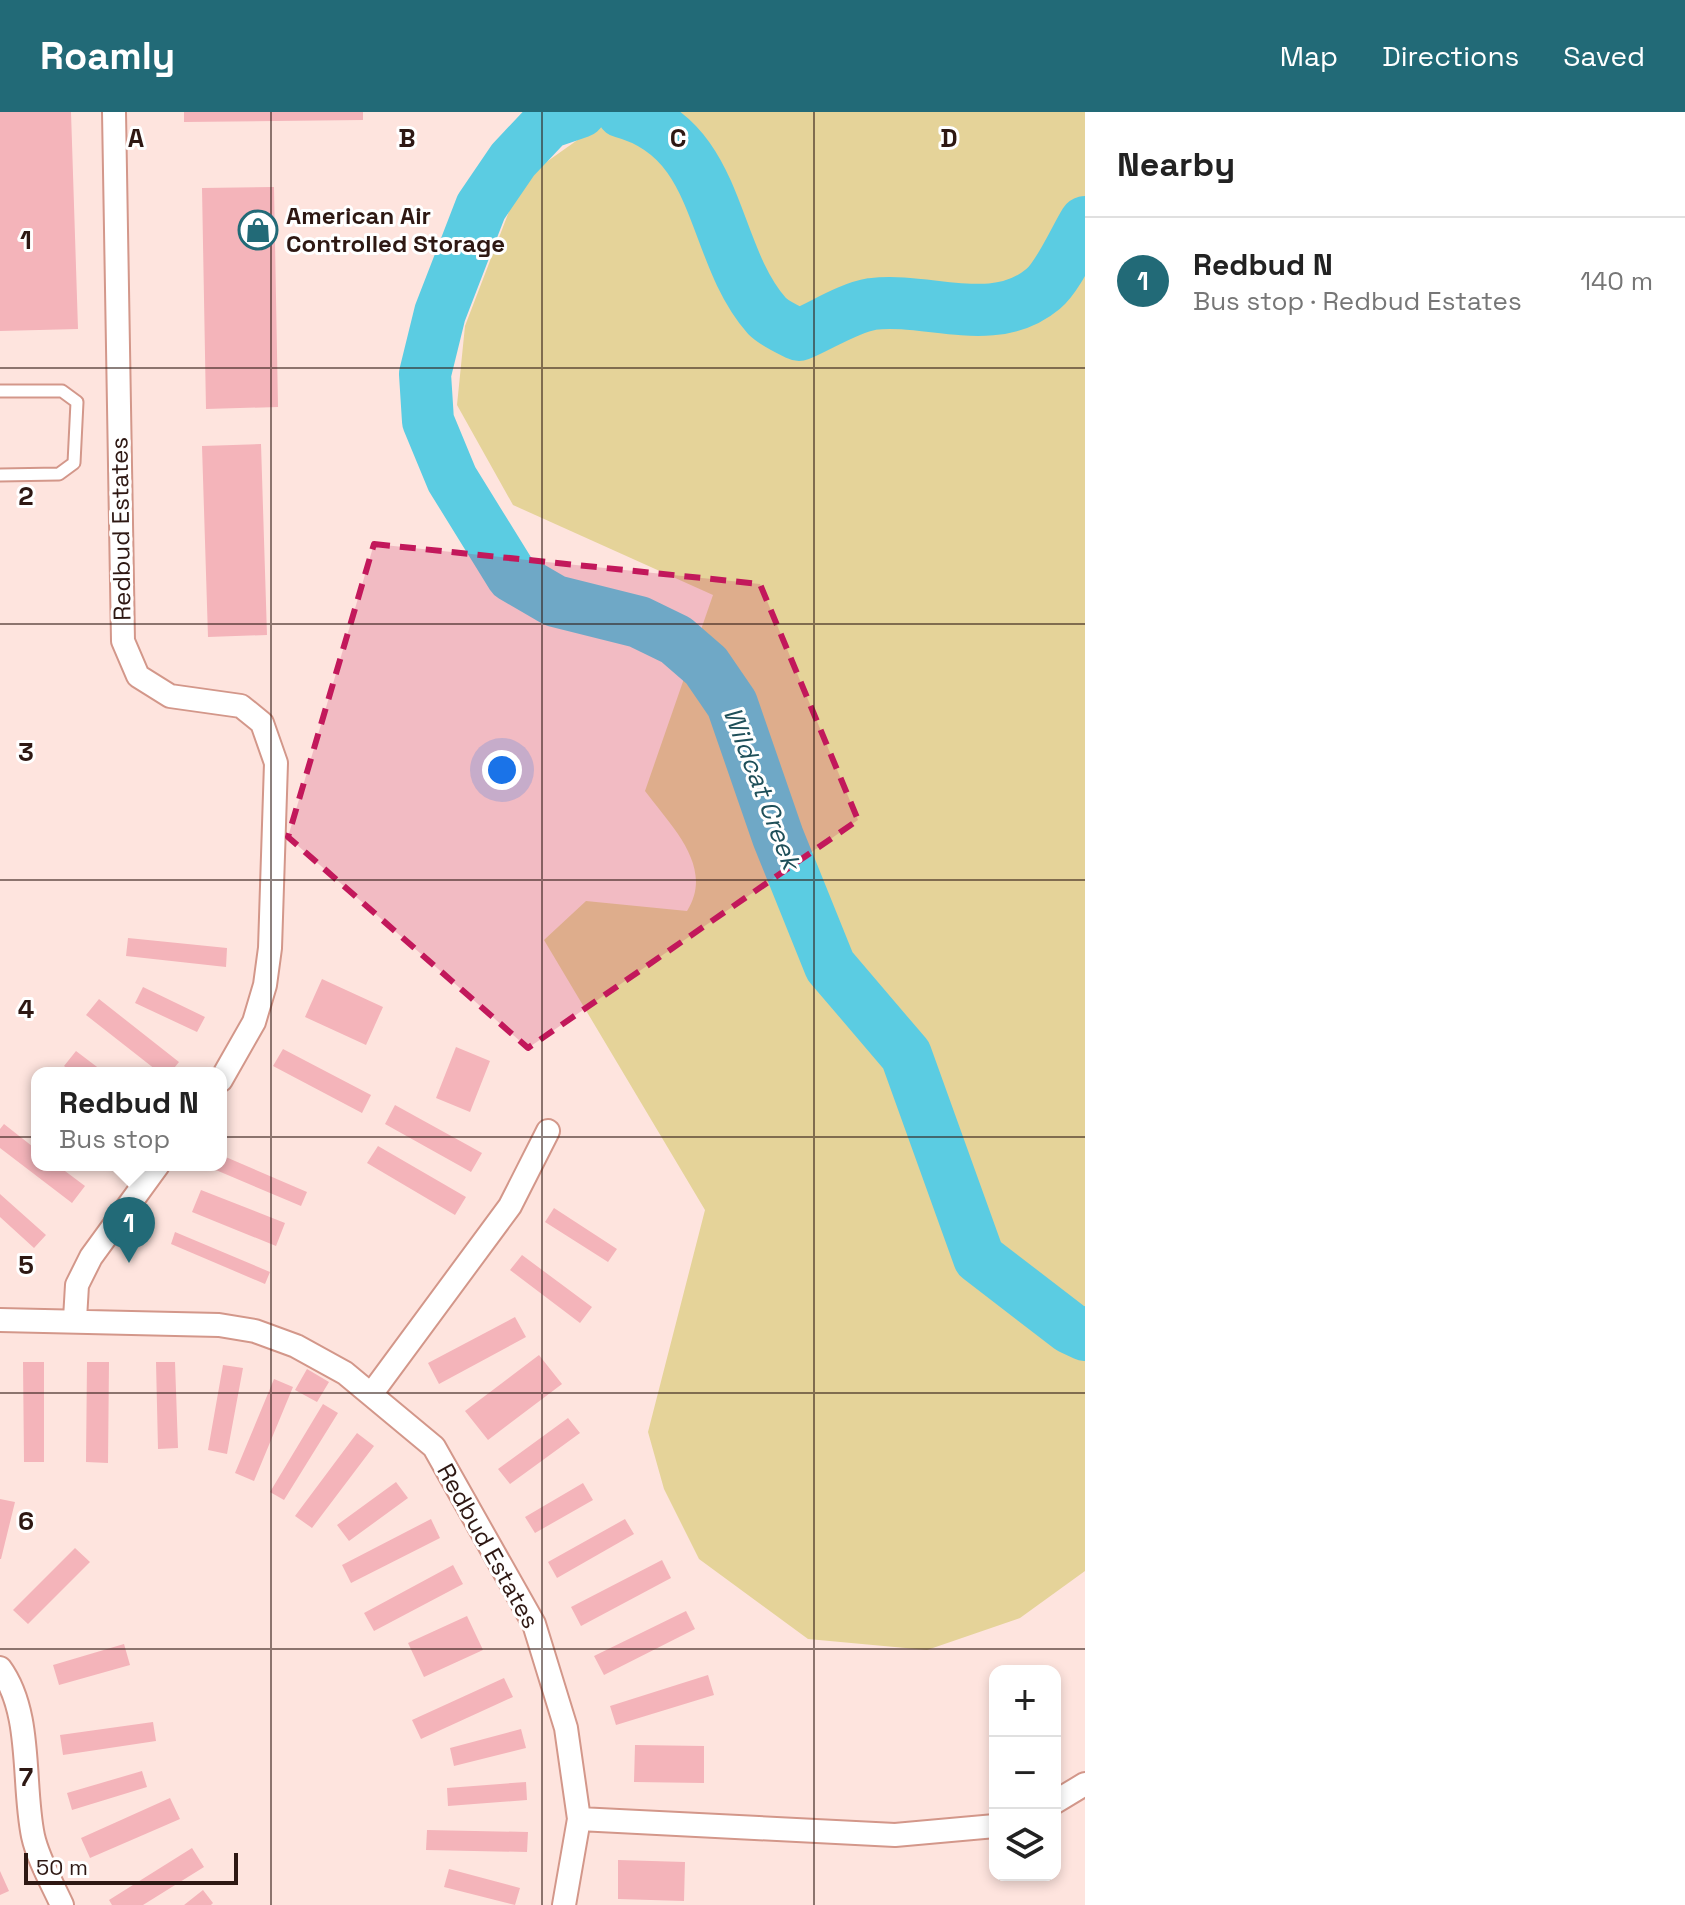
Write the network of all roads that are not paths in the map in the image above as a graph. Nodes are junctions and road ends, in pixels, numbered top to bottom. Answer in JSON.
{"nodes":[{"id":1,"x":114,"y":112,"type":"edge"},
{"id":2,"x":0,"y":391,"type":"edge"},
{"id":3,"x":0,"y":475,"type":"edge"},
{"id":4,"x":227,"y":1069,"type":"edge"},
{"id":5,"x":548,"y":1131,"type":"dead end"},
{"id":6,"x":154,"y":1171,"type":"edge"},
{"id":7,"x":75,"y":1319,"type":"junction"},
{"id":8,"x":0,"y":1320,"type":"edge"},
{"id":9,"x":372,"y":1393,"type":"junction"},
{"id":10,"x":0,"y":1668,"type":"edge"},
{"id":11,"x":1085,"y":1784,"type":"edge"},
{"id":12,"x":1061,"y":1798,"type":"edge"},
{"id":13,"x":579,"y":1819,"type":"junction"},
{"id":14,"x":989,"y":1827,"type":"edge"},
{"id":15,"x":62,"y":1905,"type":"edge"},
{"id":16,"x":564,"y":1905,"type":"edge"}],
"edges":[{"from":1,"to":4,"type":"street","name":"Redbud Estates"},
{"from":2,"to":3,"type":"lane"},
{"from":5,"to":9,"type":"street"},
{"from":6,"to":7,"type":"street"},
{"from":7,"to":8,"type":"street","name":"Redbud Estates"},
{"from":7,"to":9,"type":"street","name":"Redbud Estates"},
{"from":9,"to":13,"type":"street","name":"Redbud Estates"},
{"from":10,"to":15,"type":"street"},
{"from":11,"to":12,"type":"street"},
{"from":13,"to":14,"type":"street"},
{"from":13,"to":16,"type":"street","name":"Redbud Estates"}]}
